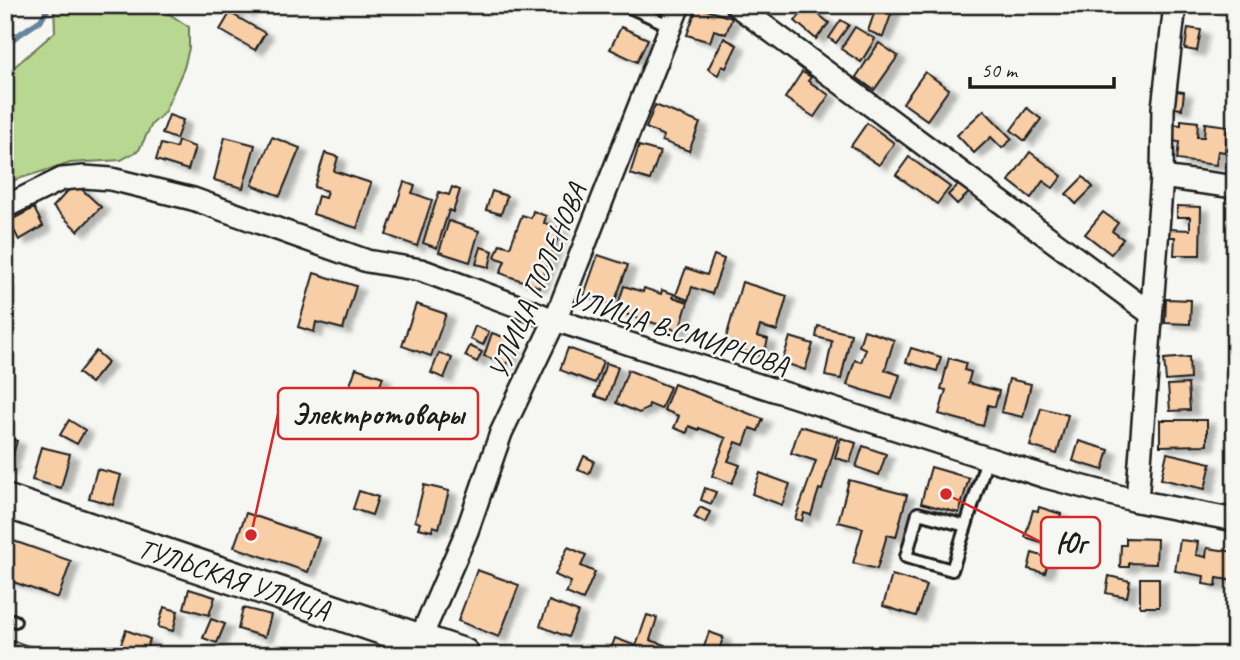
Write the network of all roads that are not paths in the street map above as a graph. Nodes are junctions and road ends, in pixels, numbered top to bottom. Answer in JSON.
{"nodes":[{"id":1,"x":625,"y":5,"type":"edge"},
{"id":2,"x":679,"y":5,"type":"edge"},
{"id":3,"x":736,"y":5,"type":"edge"},
{"id":4,"x":1175,"y":5,"type":"edge"},
{"id":5,"x":671,"y":26,"type":"junction"},
{"id":6,"x":1162,"y":177,"type":"junction"},
{"id":7,"x":1235,"y":187,"type":"edge"},
{"id":8,"x":5,"y":207,"type":"edge"},
{"id":9,"x":1150,"y":313,"type":"junction"},
{"id":10,"x":555,"y":320,"type":"junction"},
{"id":11,"x":987,"y":458,"type":"junction"},
{"id":12,"x":5,"y":501,"type":"edge"},
{"id":13,"x":1137,"y":501,"type":"junction"},
{"id":14,"x":1235,"y":520,"type":"edge"},
{"id":15,"x":966,"y":526,"type":"junction"},
{"id":16,"x":416,"y":648,"type":"edge"},
{"id":17,"x":463,"y":655,"type":"edge"}],
"edges":[{"from":1,"to":5,"type":"lane"},
{"from":2,"to":5,"type":"street","name":"УЛИЦА ПОЛЕНОВА"},
{"from":3,"to":9,"type":"street"},
{"from":4,"to":6,"type":"street"},
{"from":5,"to":10,"type":"street","name":"УЛИЦА ПОЛЕНОВА"},
{"from":6,"to":7,"type":"street"},
{"from":6,"to":9,"type":"street"},
{"from":8,"to":10,"type":"street","name":"УЛИЦА В.СМИРНОВА"},
{"from":9,"to":13,"type":"street"},
{"from":10,"to":11,"type":"street","name":"УЛИЦА В.СМИРНОВА"},
{"from":10,"to":16,"type":"street","name":"УЛИЦА ПОЛЕНОВА"},
{"from":11,"to":13,"type":"street","name":"УЛИЦА В.СМИРНОВА"},
{"from":11,"to":15,"type":"lane"},
{"from":12,"to":16,"type":"main road","name":"ТУЛЬСКАЯ УЛИЦА"},
{"from":13,"to":14,"type":"street","name":"УЛИЦА В.СМИРНОВА"},
{"from":15,"to":15,"type":"lane"},
{"from":16,"to":17,"type":"main road","name":"ТУЛЬСКАЯ УЛИЦА"}]}
